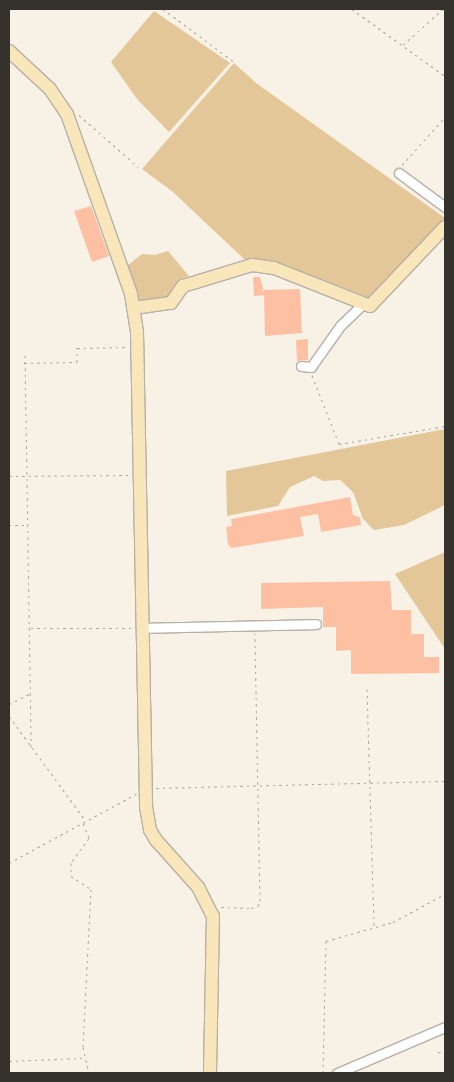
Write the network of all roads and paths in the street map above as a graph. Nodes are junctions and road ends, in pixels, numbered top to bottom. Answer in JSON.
{"nodes":[{"id":1,"x":163,"y":9,"type":"edge"},
{"id":2,"x":169,"y":9,"type":"edge"},
{"id":3,"x":352,"y":9,"type":"edge"},
{"id":4,"x":443,"y":9,"type":"edge"},
{"id":5,"x":167,"y":12,"type":"junction"},
{"id":6,"x":403,"y":46,"type":"junction"},
{"id":7,"x":9,"y":51,"type":"edge"},
{"id":8,"x":233,"y":60,"type":"dead end"},
{"id":9,"x":445,"y":76,"type":"edge"},
{"id":10,"x":75,"y":111,"type":"dead end"},
{"id":11,"x":445,"y":117,"type":"edge"},
{"id":12,"x":138,"y":167,"type":"dead end"},
{"id":13,"x":398,"y":172,"type":"joint"},
{"id":14,"x":445,"y":207,"type":"edge"},
{"id":15,"x":445,"y":228,"type":"edge"},
{"id":16,"x":364,"y":303,"type":"junction"},
{"id":17,"x":134,"y":308,"type":"junction"},
{"id":18,"x":136,"y":347,"type":"junction"},
{"id":19,"x":25,"y":355,"type":"dead end"},
{"id":20,"x":24,"y":363,"type":"junction"},
{"id":21,"x":301,"y":366,"type":"dead end"},
{"id":22,"x":311,"y":367,"type":"junction"},
{"id":23,"x":445,"y":426,"type":"edge"},
{"id":24,"x":139,"y":474,"type":"junction"},
{"id":25,"x":9,"y":476,"type":"edge"},
{"id":26,"x":26,"y":476,"type":"junction"},
{"id":27,"x":9,"y":525,"type":"edge"},
{"id":28,"x":27,"y":525,"type":"junction"},
{"id":29,"x":316,"y":624,"type":"dead end"},
{"id":30,"x":255,"y":625,"type":"junction"},
{"id":31,"x":30,"y":628,"type":"junction"},
{"id":32,"x":142,"y":628,"type":"junction"},
{"id":33,"x":367,"y":688,"type":"dead end"},
{"id":34,"x":32,"y":693,"type":"junction"},
{"id":35,"x":9,"y":704,"type":"edge"},
{"id":36,"x":9,"y":716,"type":"edge"},
{"id":37,"x":31,"y":747,"type":"junction"},
{"id":38,"x":445,"y":781,"type":"edge"},
{"id":39,"x":369,"y":783,"type":"junction"},
{"id":40,"x":258,"y":786,"type":"junction"},
{"id":41,"x":146,"y":788,"type":"junction"},
{"id":42,"x":84,"y":822,"type":"junction"},
{"id":43,"x":9,"y":862,"type":"edge"},
{"id":44,"x":445,"y":894,"type":"edge"},
{"id":45,"x":210,"y":906,"type":"junction"},
{"id":46,"x":374,"y":927,"type":"junction"},
{"id":47,"x":445,"y":1027,"type":"edge"},
{"id":48,"x":438,"y":1052,"type":"dead end"},
{"id":49,"x":445,"y":1053,"type":"edge"},
{"id":50,"x":83,"y":1058,"type":"junction"},
{"id":51,"x":9,"y":1061,"type":"edge"},
{"id":52,"x":89,"y":1073,"type":"edge"},
{"id":53,"x":210,"y":1073,"type":"edge"},
{"id":54,"x":323,"y":1073,"type":"edge"},
{"id":55,"x":337,"y":1073,"type":"edge"}],
"edges":[{"from":1,"to":5,"type":"path"},
{"from":2,"to":5,"type":"path"},
{"from":3,"to":6,"type":"path"},
{"from":4,"to":6,"type":"path"},
{"from":5,"to":8,"type":"path"},
{"from":6,"to":9,"type":"path"},
{"from":7,"to":17,"type":"street"},
{"from":10,"to":12,"type":"path"},
{"from":11,"to":13,"type":"path"},
{"from":13,"to":14,"type":"street"},
{"from":15,"to":16,"type":"street"},
{"from":16,"to":17,"type":"street"},
{"from":16,"to":22,"type":"street"},
{"from":17,"to":18,"type":"street"},
{"from":18,"to":20,"type":"path"},
{"from":18,"to":24,"type":"street"},
{"from":19,"to":20,"type":"path"},
{"from":20,"to":26,"type":"path"},
{"from":21,"to":22,"type":"street"},
{"from":22,"to":23,"type":"path"},
{"from":24,"to":26,"type":"path"},
{"from":24,"to":32,"type":"street"},
{"from":25,"to":26,"type":"path"},
{"from":26,"to":28,"type":"path"},
{"from":27,"to":28,"type":"path"},
{"from":28,"to":31,"type":"path"},
{"from":29,"to":30,"type":"street"},
{"from":30,"to":32,"type":"street"},
{"from":30,"to":40,"type":"path"},
{"from":31,"to":32,"type":"path"},
{"from":31,"to":34,"type":"path"},
{"from":32,"to":41,"type":"street"},
{"from":33,"to":39,"type":"path"},
{"from":34,"to":35,"type":"path"},
{"from":34,"to":37,"type":"path"},
{"from":36,"to":37,"type":"path"},
{"from":37,"to":42,"type":"path"},
{"from":38,"to":39,"type":"path"},
{"from":39,"to":40,"type":"path"},
{"from":39,"to":46,"type":"path"},
{"from":40,"to":41,"type":"path"},
{"from":40,"to":45,"type":"path"},
{"from":41,"to":42,"type":"path"},
{"from":41,"to":45,"type":"street"},
{"from":42,"to":43,"type":"path"},
{"from":42,"to":50,"type":"path"},
{"from":44,"to":46,"type":"path"},
{"from":45,"to":53,"type":"street"},
{"from":46,"to":54,"type":"path"},
{"from":47,"to":55,"type":"street"},
{"from":48,"to":49,"type":"path"},
{"from":50,"to":51,"type":"path"},
{"from":50,"to":52,"type":"path"}]}
